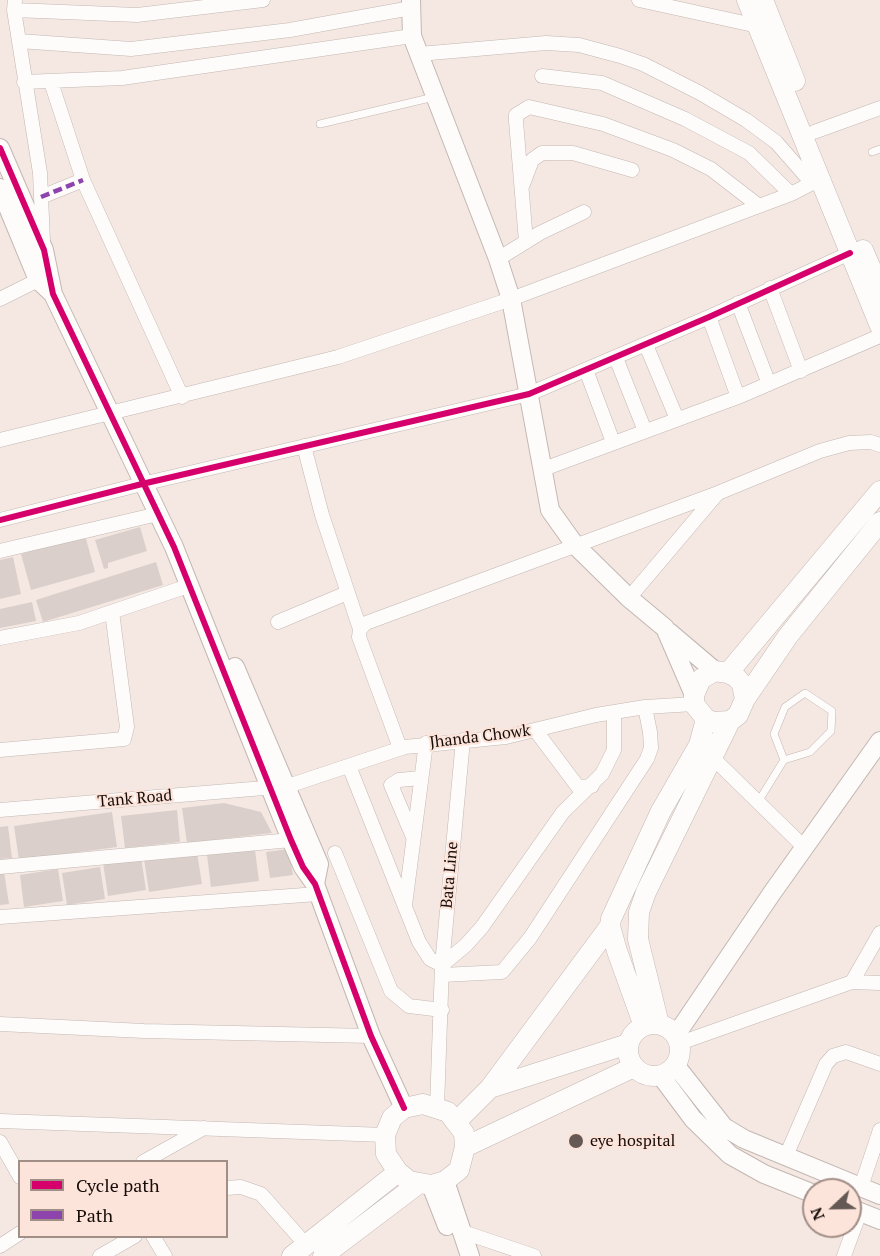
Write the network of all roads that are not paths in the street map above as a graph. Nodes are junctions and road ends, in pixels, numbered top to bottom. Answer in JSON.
{"nodes":[{"id":1,"x":263,"y":0,"type":"edge"},
{"id":2,"x":639,"y":0,"type":"edge"},
{"id":3,"x":747,"y":0,"type":"edge"},
{"id":4,"x":763,"y":0,"type":"edge"},
{"id":5,"x":411,"y":4,"type":"edge"},
{"id":6,"x":14,"y":5,"type":"edge"},
{"id":7,"x":758,"y":26,"type":"junction"},
{"id":8,"x":412,"y":36,"type":"junction"},
{"id":9,"x":19,"y":41,"type":"junction"},
{"id":10,"x":419,"y":54,"type":"junction"},
{"id":11,"x":542,"y":76,"type":"dead end"},
{"id":12,"x":51,"y":81,"type":"junction"},
{"id":13,"x":24,"y":82,"type":"junction"},
{"id":14,"x":436,"y":97,"type":"junction"},
{"id":15,"x":880,"y":108,"type":"edge"},
{"id":16,"x":320,"y":124,"type":"dead end"},
{"id":17,"x":814,"y":132,"type":"junction"},
{"id":18,"x":0,"y":148,"type":"edge"},
{"id":19,"x":880,"y":149,"type":"edge"},
{"id":20,"x":872,"y":152,"type":"dead end"},
{"id":21,"x":632,"y":170,"type":"dead end"},
{"id":22,"x":83,"y":180,"type":"junction"},
{"id":23,"x":816,"y":180,"type":"junction"},
{"id":24,"x":0,"y":188,"type":"edge"},
{"id":25,"x":521,"y":188,"type":"junction"},
{"id":26,"x":791,"y":194,"type":"junction"},
{"id":27,"x":41,"y":197,"type":"junction"},
{"id":28,"x":759,"y":206,"type":"junction"},
{"id":29,"x":584,"y":212,"type":"dead end"},
{"id":30,"x":526,"y":242,"type":"junction"},
{"id":31,"x":44,"y":250,"type":"junction"},
{"id":32,"x":850,"y":253,"type":"junction"},
{"id":33,"x":498,"y":259,"type":"junction"},
{"id":34,"x":38,"y":280,"type":"junction"},
{"id":35,"x":770,"y":288,"type":"junction"},
{"id":36,"x":880,"y":289,"type":"edge"},
{"id":37,"x":53,"y":294,"type":"junction"},
{"id":38,"x":0,"y":299,"type":"edge"},
{"id":39,"x":511,"y":299,"type":"junction"},
{"id":40,"x":738,"y":303,"type":"junction"},
{"id":41,"x":710,"y":317,"type":"junction"},
{"id":42,"x":880,"y":326,"type":"edge"},
{"id":43,"x":880,"y":336,"type":"edge"},
{"id":44,"x":646,"y":345,"type":"junction"},
{"id":45,"x":616,"y":358,"type":"junction"},
{"id":46,"x":586,"y":370,"type":"junction"},
{"id":47,"x":801,"y":371,"type":"junction"},
{"id":48,"x":769,"y":384,"type":"junction"},
{"id":49,"x":529,"y":394,"type":"junction"},
{"id":50,"x":182,"y":397,"type":"junction"},
{"id":51,"x":738,"y":397,"type":"junction"},
{"id":52,"x":110,"y":414,"type":"junction"},
{"id":53,"x":677,"y":419,"type":"junction"},
{"id":54,"x":645,"y":431,"type":"junction"},
{"id":55,"x":0,"y":440,"type":"edge"},
{"id":56,"x":613,"y":442,"type":"junction"},
{"id":57,"x":880,"y":445,"type":"edge"},
{"id":58,"x":304,"y":446,"type":"junction"},
{"id":59,"x":541,"y":470,"type":"junction"},
{"id":60,"x":142,"y":484,"type":"junction"},
{"id":61,"x":880,"y":491,"type":"edge"},
{"id":62,"x":718,"y":493,"type":"junction"},
{"id":63,"x":158,"y":514,"type":"junction"},
{"id":64,"x":0,"y":520,"type":"edge"},
{"id":65,"x":880,"y":522,"type":"edge"},
{"id":66,"x":575,"y":545,"type":"junction"},
{"id":67,"x":174,"y":547,"type":"junction"},
{"id":68,"x":0,"y":551,"type":"edge"},
{"id":69,"x":188,"y":586,"type":"junction"},
{"id":70,"x":347,"y":593,"type":"junction"},
{"id":71,"x":628,"y":598,"type":"junction"},
{"id":72,"x":112,"y":612,"type":"junction"},
{"id":73,"x":278,"y":622,"type":"dead end"},
{"id":74,"x":665,"y":628,"type":"junction"},
{"id":75,"x":360,"y":629,"type":"junction"},
{"id":76,"x":0,"y":638,"type":"edge"},
{"id":77,"x":722,"y":672,"type":"junction"},
{"id":78,"x":746,"y":699,"type":"junction"},
{"id":79,"x":698,"y":706,"type":"junction"},
{"id":80,"x":645,"y":707,"type":"junction"},
{"id":81,"x":614,"y":712,"type":"junction"},
{"id":82,"x":730,"y":721,"type":"junction"},
{"id":83,"x":536,"y":731,"type":"junction"},
{"id":84,"x":463,"y":740,"type":"junction"},
{"id":85,"x":880,"y":741,"type":"edge"},
{"id":86,"x":426,"y":743,"type":"junction"},
{"id":87,"x":400,"y":748,"type":"junction"},
{"id":88,"x":0,"y":750,"type":"edge"},
{"id":89,"x":712,"y":758,"type":"junction"},
{"id":90,"x":784,"y":760,"type":"junction"},
{"id":91,"x":349,"y":766,"type":"junction"},
{"id":92,"x":421,"y":778,"type":"junction"},
{"id":93,"x":592,"y":786,"type":"junction"},
{"id":94,"x":279,"y":787,"type":"junction"},
{"id":95,"x":758,"y":802,"type":"junction"},
{"id":96,"x":0,"y":810,"type":"edge"},
{"id":97,"x":414,"y":839,"type":"junction"},
{"id":98,"x":291,"y":840,"type":"junction"},
{"id":99,"x":804,"y":847,"type":"junction"},
{"id":100,"x":335,"y":853,"type":"dead end"},
{"id":101,"x":0,"y":867,"type":"edge"},
{"id":102,"x":316,"y":889,"type":"junction"},
{"id":103,"x":405,"y":906,"type":"junction"},
{"id":104,"x":0,"y":917,"type":"edge"},
{"id":105,"x":610,"y":926,"type":"junction"},
{"id":106,"x":880,"y":933,"type":"edge"},
{"id":107,"x":442,"y":970,"type":"junction"},
{"id":108,"x":852,"y":982,"type":"junction"},
{"id":109,"x":880,"y":983,"type":"edge"},
{"id":110,"x":442,"y":1010,"type":"junction"},
{"id":111,"x":0,"y":1024,"type":"edge"},
{"id":112,"x":651,"y":1025,"type":"junction"},
{"id":113,"x":371,"y":1036,"type":"junction"},
{"id":114,"x":678,"y":1039,"type":"junction"},
{"id":115,"x":628,"y":1044,"type":"junction"},
{"id":116,"x":880,"y":1064,"type":"edge"},
{"id":117,"x":634,"y":1067,"type":"junction"},
{"id":118,"x":668,"y":1071,"type":"junction"},
{"id":119,"x":490,"y":1088,"type":"junction"},
{"id":120,"x":438,"y":1107,"type":"junction"},
{"id":121,"x":404,"y":1108,"type":"junction"},
{"id":122,"x":0,"y":1121,"type":"edge"},
{"id":123,"x":457,"y":1121,"type":"junction"},
{"id":124,"x":206,"y":1126,"type":"junction"},
{"id":125,"x":880,"y":1130,"type":"edge"},
{"id":126,"x":385,"y":1135,"type":"junction"},
{"id":127,"x":0,"y":1142,"type":"edge"},
{"id":128,"x":465,"y":1147,"type":"junction"},
{"id":129,"x":786,"y":1156,"type":"junction"},
{"id":130,"x":146,"y":1160,"type":"edge"},
{"id":131,"x":398,"y":1172,"type":"junction"},
{"id":132,"x":18,"y":1173,"type":"edge"},
{"id":133,"x":839,"y":1178,"type":"edge"},
{"id":134,"x":431,"y":1183,"type":"junction"},
{"id":135,"x":862,"y":1184,"type":"edge"},
{"id":136,"x":862,"y":1187,"type":"edge"},
{"id":137,"x":228,"y":1188,"type":"edge"},
{"id":138,"x":802,"y":1189,"type":"edge"},
{"id":139,"x":880,"y":1195,"type":"edge"},
{"id":140,"x":862,"y":1213,"type":"edge"},
{"id":141,"x":880,"y":1220,"type":"edge"},
{"id":142,"x":460,"y":1231,"type":"junction"},
{"id":143,"x":18,"y":1234,"type":"edge"},
{"id":144,"x":132,"y":1238,"type":"edge"},
{"id":145,"x":154,"y":1238,"type":"edge"},
{"id":146,"x":848,"y":1238,"type":"edge"},
{"id":147,"x":0,"y":1246,"type":"edge"},
{"id":148,"x":307,"y":1253,"type":"edge"},
{"id":149,"x":100,"y":1256,"type":"edge"},
{"id":150,"x":165,"y":1256,"type":"edge"},
{"id":151,"x":458,"y":1256,"type":"edge"},
{"id":152,"x":470,"y":1256,"type":"edge"},
{"id":153,"x":534,"y":1256,"type":"edge"},
{"id":154,"x":844,"y":1256,"type":"edge"}],
"edges":[{"from":1,"to":6,"type":"street"},
{"from":2,"to":7,"type":"street"},
{"from":3,"to":7,"type":"main road"},
{"from":4,"to":17,"type":"main road"},
{"from":5,"to":8,"type":"street"},
{"from":5,"to":9,"type":"street"},
{"from":6,"to":9,"type":"street"},
{"from":7,"to":23,"type":"main road"},
{"from":8,"to":10,"type":"street"},
{"from":8,"to":12,"type":"street"},
{"from":9,"to":13,"type":"street"},
{"from":10,"to":14,"type":"street"},
{"from":10,"to":23,"type":"street"},
{"from":11,"to":26,"type":"street"},
{"from":12,"to":13,"type":"street"},
{"from":12,"to":22,"type":"street"},
{"from":13,"to":27,"type":"street"},
{"from":14,"to":16,"type":"lane"},
{"from":14,"to":33,"type":"street"},
{"from":15,"to":17,"type":"street"},
{"from":17,"to":36,"type":"main road"},
{"from":18,"to":31,"type":"street"},
{"from":19,"to":20,"type":"lane"},
{"from":21,"to":25,"type":"street"},
{"from":22,"to":27,"type":"street"},
{"from":22,"to":50,"type":"street"},
{"from":23,"to":26,"type":"street"},
{"from":23,"to":32,"type":"main road"},
{"from":24,"to":34,"type":"street"},
{"from":25,"to":28,"type":"street"},
{"from":25,"to":30,"type":"street"},
{"from":26,"to":28,"type":"street"},
{"from":27,"to":31,"type":"street"},
{"from":28,"to":39,"type":"street"},
{"from":29,"to":30,"type":"street"},
{"from":30,"to":33,"type":"street"},
{"from":31,"to":37,"type":"street"},
{"from":32,"to":35,"type":"street"},
{"from":32,"to":42,"type":"main road"},
{"from":33,"to":39,"type":"street"},
{"from":34,"to":37,"type":"street"},
{"from":34,"to":38,"type":"street"},
{"from":35,"to":40,"type":"street"},
{"from":35,"to":47,"type":"street"},
{"from":37,"to":52,"type":"street"},
{"from":39,"to":49,"type":"street"},
{"from":39,"to":50,"type":"street"},
{"from":40,"to":41,"type":"street"},
{"from":40,"to":48,"type":"street"},
{"from":41,"to":44,"type":"street"},
{"from":41,"to":51,"type":"street"},
{"from":43,"to":47,"type":"street"},
{"from":44,"to":45,"type":"street"},
{"from":44,"to":53,"type":"street"},
{"from":45,"to":46,"type":"street"},
{"from":45,"to":54,"type":"street"},
{"from":46,"to":49,"type":"street"},
{"from":46,"to":56,"type":"street"},
{"from":47,"to":48,"type":"street"},
{"from":48,"to":51,"type":"street"},
{"from":49,"to":58,"type":"street"},
{"from":49,"to":59,"type":"street"},
{"from":50,"to":52,"type":"street"},
{"from":51,"to":53,"type":"street"},
{"from":52,"to":55,"type":"street"},
{"from":52,"to":60,"type":"street"},
{"from":53,"to":54,"type":"street"},
{"from":54,"to":56,"type":"street"},
{"from":56,"to":59,"type":"street"},
{"from":57,"to":62,"type":"street"},
{"from":58,"to":60,"type":"street"},
{"from":58,"to":70,"type":"street"},
{"from":59,"to":66,"type":"street"},
{"from":60,"to":63,"type":"street"},
{"from":60,"to":64,"type":"street"},
{"from":61,"to":77,"type":"main road"},
{"from":62,"to":66,"type":"street"},
{"from":62,"to":71,"type":"street"},
{"from":63,"to":67,"type":"street"},
{"from":63,"to":68,"type":"street"},
{"from":65,"to":78,"type":"main road"},
{"from":66,"to":71,"type":"street"},
{"from":66,"to":75,"type":"street"},
{"from":67,"to":69,"type":"street"},
{"from":67,"to":94,"type":"street"},
{"from":69,"to":72,"type":"street"},
{"from":69,"to":94,"type":"street"},
{"from":70,"to":73,"type":"street"},
{"from":70,"to":75,"type":"street"},
{"from":71,"to":74,"type":"street"},
{"from":72,"to":76,"type":"street"},
{"from":72,"to":88,"type":"street"},
{"from":74,"to":77,"type":"street"},
{"from":74,"to":79,"type":"street"},
{"from":75,"to":87,"type":"street"},
{"from":77,"to":78,"type":"main road"},
{"from":77,"to":79,"type":"main road"},
{"from":78,"to":82,"type":"main road"},
{"from":79,"to":80,"type":"street","name":"Jhanda Chowk"},
{"from":79,"to":82,"type":"main road"},
{"from":79,"to":105,"type":"main road"},
{"from":80,"to":81,"type":"street","name":"Jhanda Chowk"},
{"from":80,"to":107,"type":"street"},
{"from":81,"to":83,"type":"street","name":"Jhanda Chowk"},
{"from":81,"to":93,"type":"street"},
{"from":82,"to":89,"type":"main road"},
{"from":83,"to":84,"type":"street","name":"Jhanda Chowk"},
{"from":83,"to":93,"type":"street"},
{"from":84,"to":86,"type":"street","name":"Jhanda Chowk"},
{"from":84,"to":107,"type":"street","name":"Bata Line"},
{"from":85,"to":99,"type":"street"},
{"from":86,"to":87,"type":"street","name":"Jhanda Chowk"},
{"from":86,"to":92,"type":"street"},
{"from":87,"to":91,"type":"street","name":"Jhanda Chowk"},
{"from":89,"to":95,"type":"street"},
{"from":89,"to":112,"type":"main road"},
{"from":90,"to":90,"type":"lane"},
{"from":90,"to":95,"type":"lane"},
{"from":91,"to":94,"type":"street","name":"Jhanda Chowk"},
{"from":91,"to":103,"type":"street"},
{"from":92,"to":97,"type":"street"},
{"from":92,"to":97,"type":"street"},
{"from":93,"to":107,"type":"street"},
{"from":94,"to":96,"type":"street","name":"Tank Road"},
{"from":94,"to":98,"type":"street"},
{"from":94,"to":102,"type":"street"},
{"from":95,"to":99,"type":"street"},
{"from":97,"to":103,"type":"street"},
{"from":98,"to":101,"type":"street"},
{"from":98,"to":102,"type":"street"},
{"from":99,"to":114,"type":"street"},
{"from":100,"to":110,"type":"street"},
{"from":102,"to":104,"type":"street"},
{"from":102,"to":113,"type":"street"},
{"from":103,"to":107,"type":"street"},
{"from":105,"to":112,"type":"main road"},
{"from":105,"to":119,"type":"main road"},
{"from":106,"to":108,"type":"street"},
{"from":107,"to":110,"type":"street","name":"Bata Line"},
{"from":108,"to":109,"type":"street"},
{"from":108,"to":114,"type":"street"},
{"from":110,"to":120,"type":"street","name":"Bata Line"},
{"from":111,"to":113,"type":"street"},
{"from":112,"to":114,"type":"main road"},
{"from":112,"to":115,"type":"main road"},
{"from":113,"to":121,"type":"street"},
{"from":114,"to":118,"type":"main road"},
{"from":115,"to":117,"type":"main road"},
{"from":115,"to":119,"type":"main road"},
{"from":116,"to":129,"type":"street"},
{"from":117,"to":118,"type":"main road"},
{"from":117,"to":128,"type":"main road"},
{"from":118,"to":129,"type":"street"},
{"from":118,"to":138,"type":"street"},
{"from":119,"to":123,"type":"main road"},
{"from":120,"to":121,"type":"main road"},
{"from":120,"to":123,"type":"main road"},
{"from":121,"to":126,"type":"main road"},
{"from":122,"to":124,"type":"street"},
{"from":123,"to":128,"type":"main road"},
{"from":124,"to":126,"type":"street"},
{"from":124,"to":130,"type":"street"},
{"from":125,"to":135,"type":"street"},
{"from":126,"to":131,"type":"main road"},
{"from":127,"to":132,"type":"street"},
{"from":128,"to":134,"type":"main road"},
{"from":129,"to":133,"type":"street"},
{"from":131,"to":134,"type":"main road"},
{"from":131,"to":148,"type":"main road"},
{"from":134,"to":142,"type":"street"},
{"from":134,"to":148,"type":"main road"},
{"from":134,"to":151,"type":"street"},
{"from":136,"to":139,"type":"street"},
{"from":137,"to":148,"type":"street"},
{"from":140,"to":141,"type":"street"},
{"from":142,"to":152,"type":"street"},
{"from":142,"to":153,"type":"street"},
{"from":143,"to":147,"type":"street"},
{"from":144,"to":149,"type":"street"},
{"from":145,"to":150,"type":"street"},
{"from":146,"to":154,"type":"street"}]}
